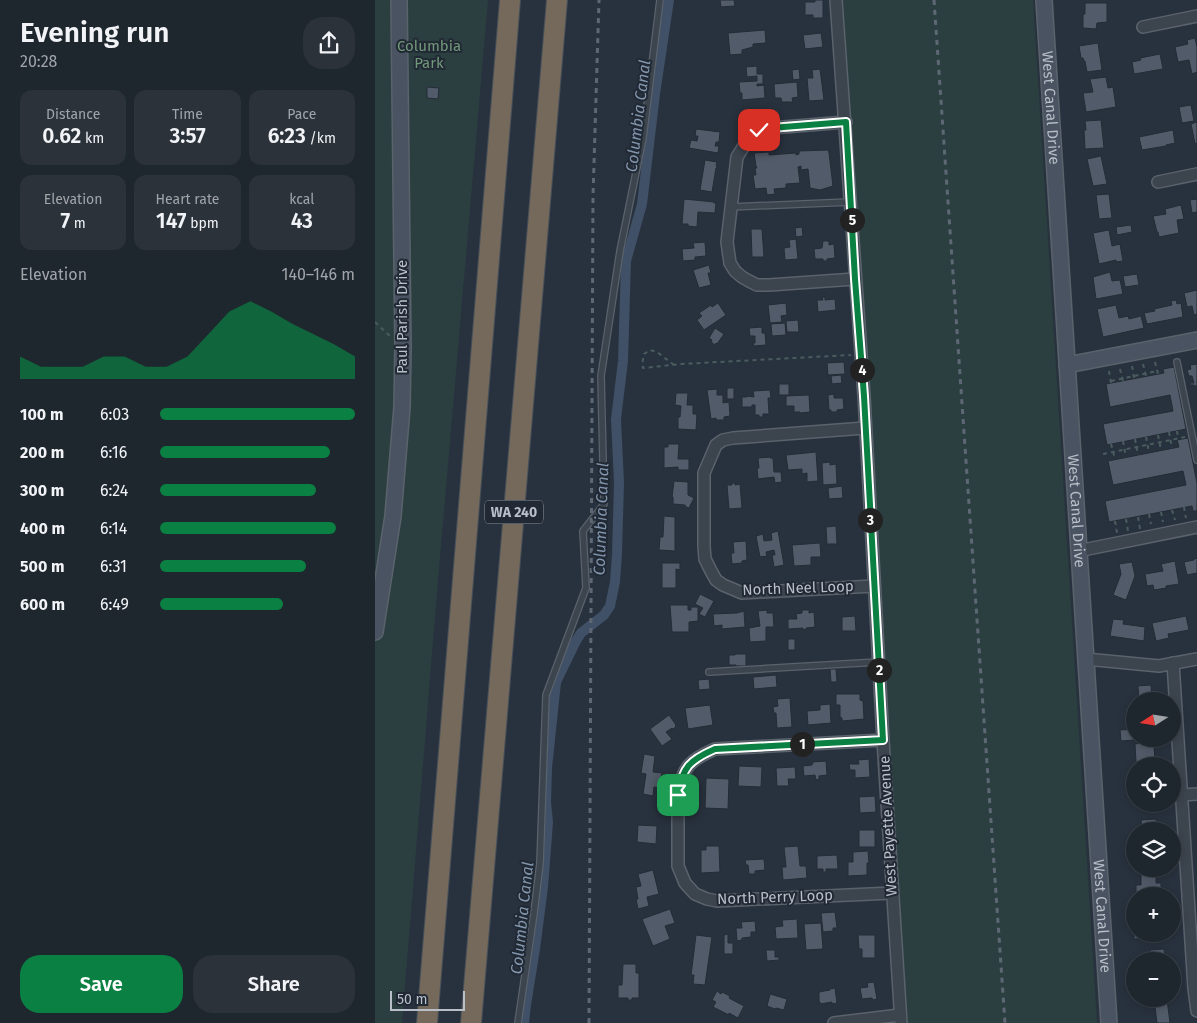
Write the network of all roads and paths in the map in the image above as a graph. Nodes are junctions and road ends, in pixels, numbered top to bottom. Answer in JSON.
{"nodes":[{"id":1,"x":399,"y":0,"type":"edge"},
{"id":2,"x":510,"y":0,"type":"edge"},
{"id":3,"x":557,"y":0,"type":"edge"},
{"id":4,"x":660,"y":0,"type":"edge"},
{"id":5,"x":836,"y":0,"type":"edge"},
{"id":6,"x":1044,"y":0,"type":"edge"},
{"id":7,"x":1197,"y":16,"type":"edge"},
{"id":8,"x":1143,"y":27,"type":"dead end"},
{"id":9,"x":846,"y":122,"type":"junction"},
{"id":10,"x":1197,"y":174,"type":"edge"},
{"id":11,"x":1158,"y":182,"type":"dead end"},
{"id":12,"x":850,"y":202,"type":"junction"},
{"id":13,"x":731,"y":207,"type":"junction"},
{"id":14,"x":855,"y":279,"type":"junction"},
{"id":15,"x":375,"y":322,"type":"edge"},
{"id":16,"x":1197,"y":340,"type":"edge"},
{"id":17,"x":403,"y":347,"type":"junction"},
{"id":18,"x":861,"y":355,"type":"junction"},
{"id":19,"x":1155,"y":362,"type":"dead end"},
{"id":20,"x":1177,"y":362,"type":"dead end"},
{"id":21,"x":1143,"y":364,"type":"dead end"},
{"id":22,"x":674,"y":365,"type":"junction"},
{"id":23,"x":1067,"y":365,"type":"junction"},
{"id":24,"x":1132,"y":366,"type":"dead end"},
{"id":25,"x":1120,"y":369,"type":"dead end"},
{"id":26,"x":1109,"y":371,"type":"dead end"},
{"id":27,"x":1146,"y":375,"type":"junction"},
{"id":28,"x":1134,"y":377,"type":"junction"},
{"id":29,"x":1123,"y":379,"type":"junction"},
{"id":30,"x":865,"y":428,"type":"junction"},
{"id":31,"x":1177,"y":431,"type":"dead end"},
{"id":32,"x":1169,"y":432,"type":"dead end"},
{"id":33,"x":1158,"y":435,"type":"dead end"},
{"id":34,"x":1146,"y":437,"type":"dead end"},
{"id":35,"x":1135,"y":439,"type":"dead end"},
{"id":36,"x":1171,"y":440,"type":"junction"},
{"id":37,"x":1123,"y":441,"type":"dead end"},
{"id":38,"x":1159,"y":442,"type":"junction"},
{"id":39,"x":1111,"y":444,"type":"dead end"},
{"id":40,"x":1148,"y":444,"type":"junction"},
{"id":41,"x":1136,"y":447,"type":"junction"},
{"id":42,"x":1172,"y":448,"type":"dead end"},
{"id":43,"x":1125,"y":449,"type":"junction"},
{"id":44,"x":1161,"y":450,"type":"dead end"},
{"id":45,"x":1113,"y":452,"type":"junction"},
{"id":46,"x":1149,"y":452,"type":"dead end"},
{"id":47,"x":1103,"y":454,"type":"dead end"},
{"id":48,"x":1138,"y":455,"type":"dead end"},
{"id":49,"x":1126,"y":457,"type":"dead end"},
{"id":50,"x":1115,"y":459,"type":"dead end"},
{"id":51,"x":1197,"y":460,"type":"edge"},
{"id":52,"x":1184,"y":508,"type":"dead end"},
{"id":53,"x":1173,"y":510,"type":"dead end"},
{"id":54,"x":1161,"y":512,"type":"dead end"},
{"id":55,"x":1149,"y":514,"type":"dead end"},
{"id":56,"x":1137,"y":517,"type":"dead end"},
{"id":57,"x":1126,"y":519,"type":"dead end"},
{"id":58,"x":1187,"y":520,"type":"dead end"},
{"id":59,"x":1115,"y":521,"type":"dead end"},
{"id":60,"x":1175,"y":522,"type":"dead end"},
{"id":61,"x":1163,"y":524,"type":"dead end"},
{"id":62,"x":1152,"y":527,"type":"dead end"},
{"id":63,"x":1197,"y":527,"type":"edge"},
{"id":64,"x":1140,"y":529,"type":"dead end"},
{"id":65,"x":1129,"y":531,"type":"dead end"},
{"id":66,"x":1117,"y":534,"type":"dead end"},
{"id":67,"x":1078,"y":550,"type":"junction"},
{"id":68,"x":874,"y":586,"type":"junction"},
{"id":69,"x":375,"y":632,"type":"edge"},
{"id":70,"x":1086,"y":659,"type":"junction"},
{"id":71,"x":1197,"y":659,"type":"edge"},
{"id":72,"x":878,"y":662,"type":"junction"},
{"id":73,"x":1173,"y":663,"type":"junction"},
{"id":74,"x":709,"y":672,"type":"dead end"},
{"id":75,"x":883,"y":740,"type":"junction"},
{"id":76,"x":1197,"y":794,"type":"edge"},
{"id":77,"x":1182,"y":795,"type":"junction"},
{"id":78,"x":892,"y":893,"type":"junction"},
{"id":79,"x":1194,"y":923,"type":"edge"},
{"id":80,"x":1197,"y":1011,"type":"edge"},
{"id":81,"x":901,"y":1019,"type":"edge"},
{"id":82,"x":427,"y":1023,"type":"edge"},
{"id":83,"x":471,"y":1023,"type":"edge"},
{"id":84,"x":517,"y":1023,"type":"edge"},
{"id":85,"x":833,"y":1023,"type":"edge"},
{"id":86,"x":1109,"y":1023,"type":"edge"}],
"edges":[{"from":1,"to":17,"type":"street","name":"Paul Parish Drive"},
{"from":2,"to":82,"type":"highway","number":"WA 240"},
{"from":3,"to":83,"type":"highway","number":"WA 240"},
{"from":4,"to":84,"type":"lane"},
{"from":5,"to":9,"type":"street","name":"West Payette Avenue"},
{"from":6,"to":23,"type":"street","name":"West Canal Drive"},
{"from":7,"to":8,"type":"street"},
{"from":9,"to":12,"type":"street","name":"West Payette Avenue"},
{"from":9,"to":13,"type":"street"},
{"from":10,"to":11,"type":"street"},
{"from":12,"to":13,"type":"lane"},
{"from":12,"to":14,"type":"street","name":"West Payette Avenue"},
{"from":13,"to":14,"type":"street"},
{"from":14,"to":18,"type":"street","name":"West Payette Avenue"},
{"from":15,"to":17,"type":"path"},
{"from":16,"to":23,"type":"street"},
{"from":17,"to":69,"type":"street","name":"Paul Parish Drive"},
{"from":18,"to":22,"type":"path"},
{"from":18,"to":30,"type":"street","name":"West Payette Avenue"},
{"from":19,"to":27,"type":"path"},
{"from":20,"to":51,"type":"lane"},
{"from":21,"to":27,"type":"path"},
{"from":22,"to":22,"type":"path"},
{"from":23,"to":67,"type":"street","name":"West Canal Drive"},
{"from":24,"to":28,"type":"path"},
{"from":25,"to":29,"type":"path"},
{"from":26,"to":29,"type":"path"},
{"from":27,"to":28,"type":"path"},
{"from":28,"to":29,"type":"path"},
{"from":30,"to":68,"type":"street","name":"West Payette Avenue"},
{"from":30,"to":68,"type":"street","name":"North Neel Loop"},
{"from":31,"to":36,"type":"path"},
{"from":32,"to":36,"type":"path"},
{"from":33,"to":38,"type":"path"},
{"from":34,"to":40,"type":"path"},
{"from":35,"to":41,"type":"path"},
{"from":36,"to":38,"type":"path"},
{"from":36,"to":42,"type":"path"},
{"from":37,"to":43,"type":"path"},
{"from":38,"to":40,"type":"path"},
{"from":38,"to":44,"type":"path"},
{"from":39,"to":45,"type":"path"},
{"from":40,"to":41,"type":"path"},
{"from":40,"to":46,"type":"path"},
{"from":41,"to":43,"type":"path"},
{"from":41,"to":48,"type":"path"},
{"from":43,"to":45,"type":"path"},
{"from":43,"to":49,"type":"path"},
{"from":45,"to":47,"type":"path"},
{"from":45,"to":50,"type":"path"},
{"from":52,"to":58,"type":"path"},
{"from":53,"to":60,"type":"path"},
{"from":54,"to":61,"type":"path"},
{"from":55,"to":62,"type":"path"},
{"from":56,"to":64,"type":"path"},
{"from":57,"to":65,"type":"path"},
{"from":59,"to":66,"type":"path"},
{"from":63,"to":67,"type":"street"},
{"from":67,"to":70,"type":"street","name":"West Canal Drive"},
{"from":68,"to":72,"type":"street","name":"West Payette Avenue"},
{"from":70,"to":73,"type":"street"},
{"from":70,"to":86,"type":"street","name":"West Canal Drive"},
{"from":71,"to":73,"type":"street"},
{"from":72,"to":74,"type":"lane"},
{"from":72,"to":75,"type":"street","name":"West Payette Avenue"},
{"from":73,"to":77,"type":"street"},
{"from":75,"to":78,"type":"street","name":"West Payette Avenue"},
{"from":75,"to":78,"type":"street","name":"North Perry Loop"},
{"from":76,"to":77,"type":"street"},
{"from":77,"to":79,"type":"street"},
{"from":78,"to":81,"type":"street","name":"West Payette Avenue"},
{"from":79,"to":80,"type":"street"},
{"from":81,"to":85,"type":"street"}]}
